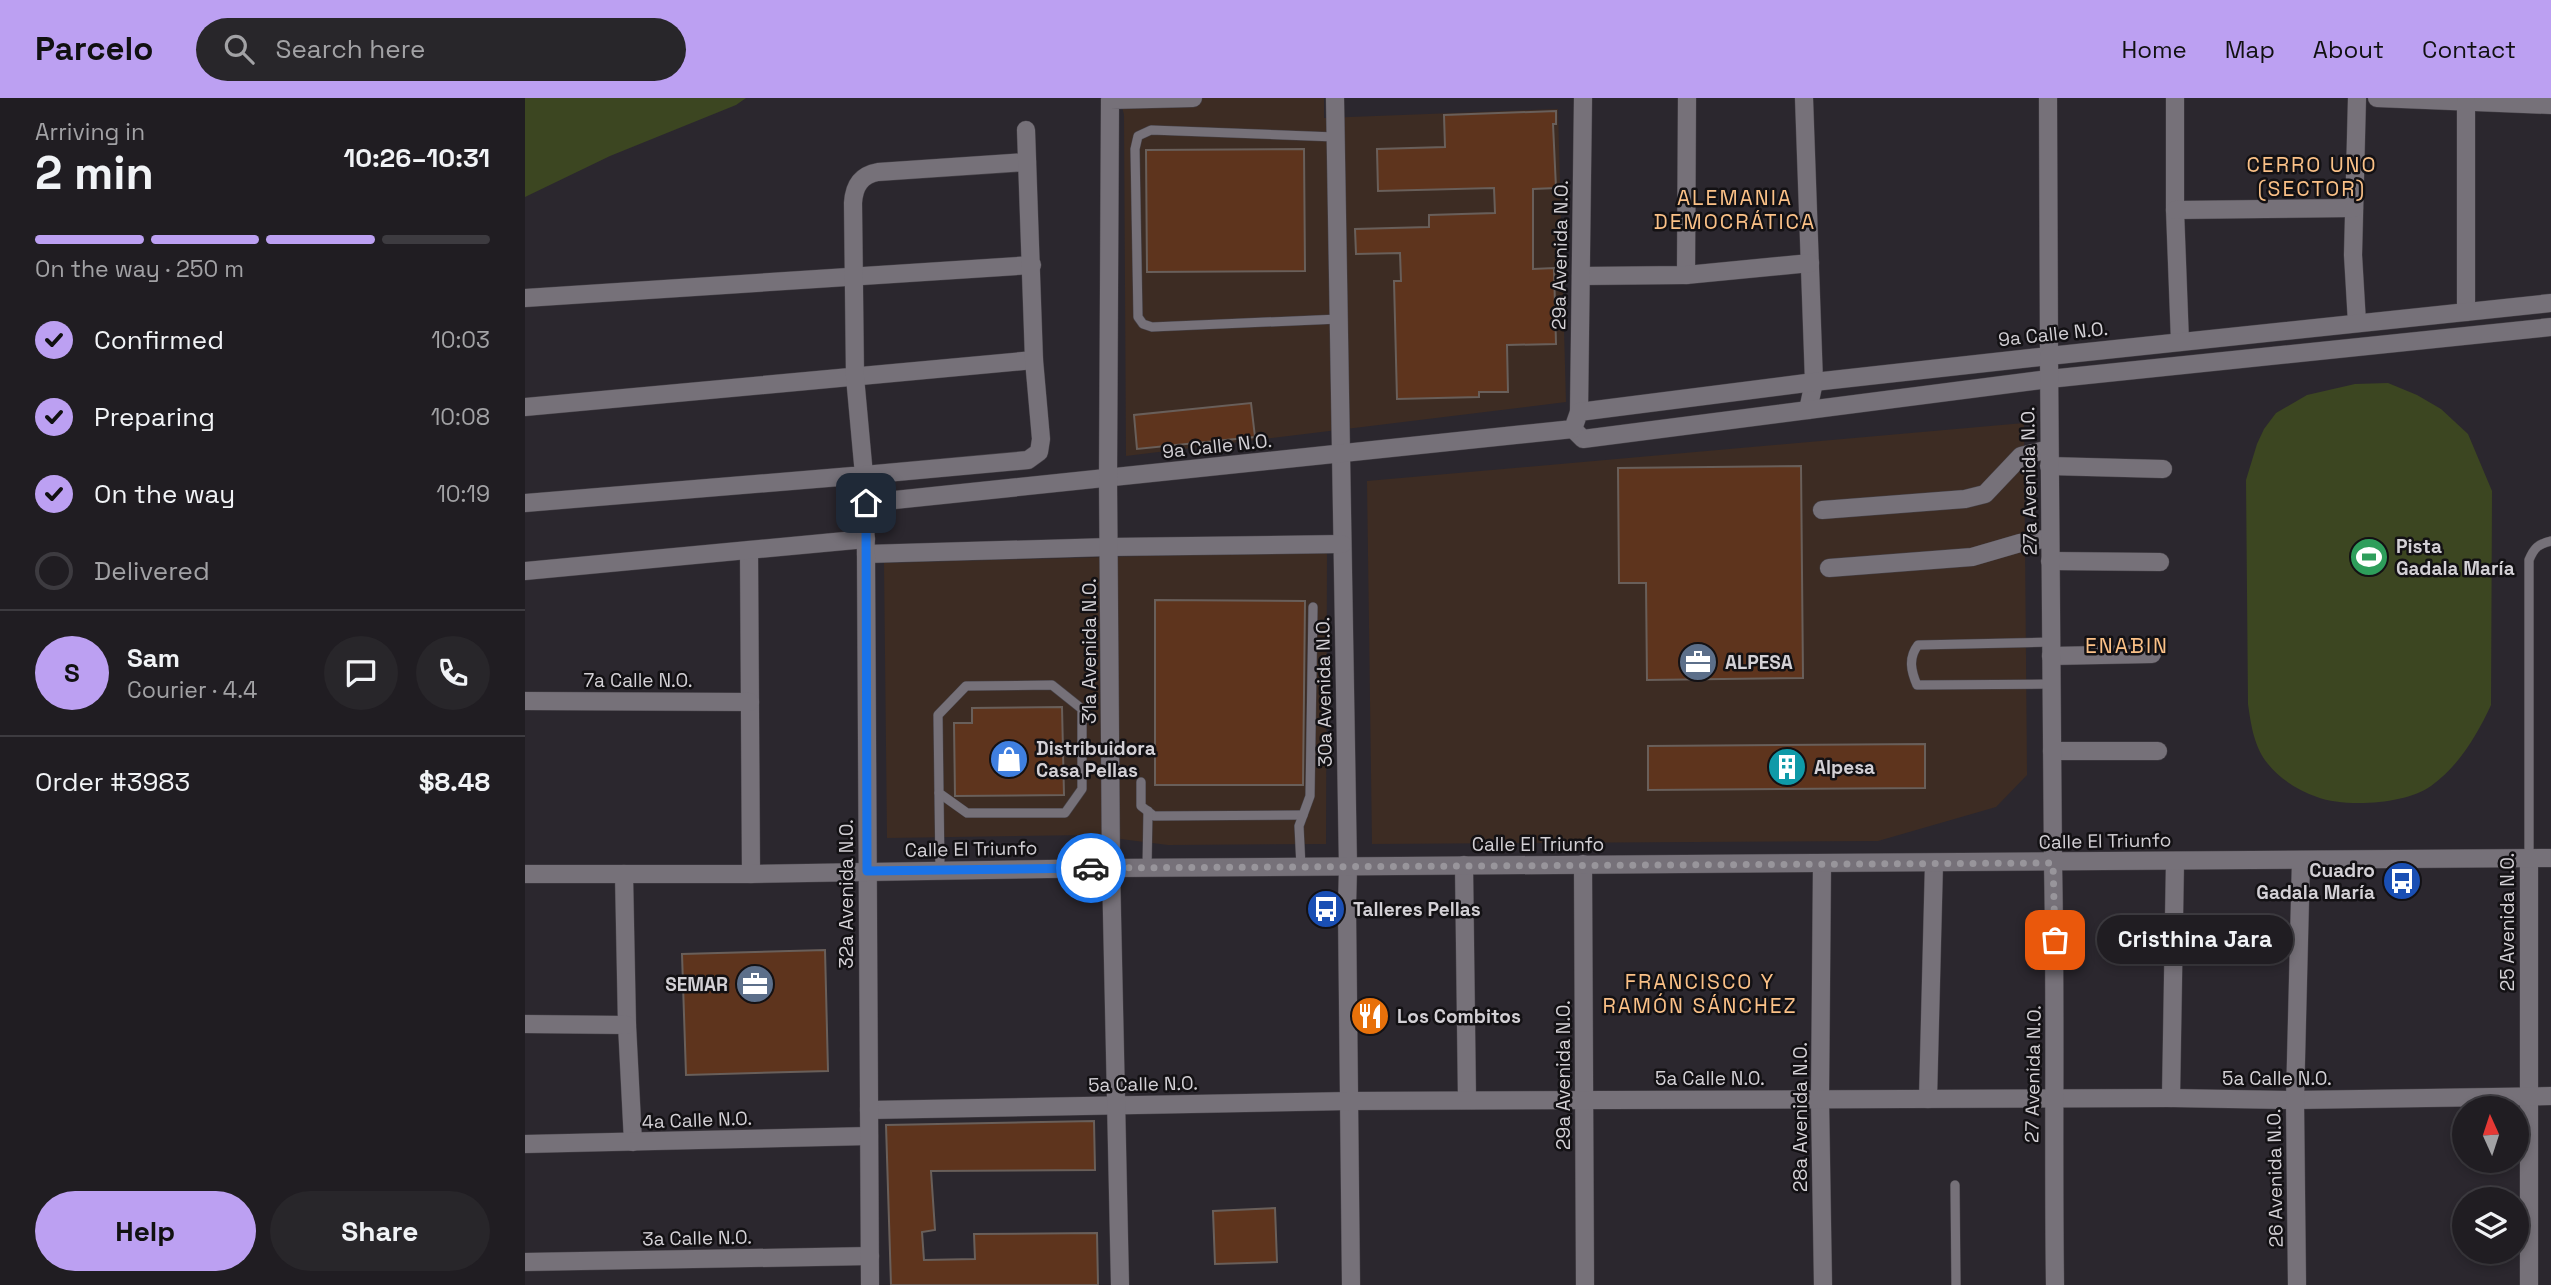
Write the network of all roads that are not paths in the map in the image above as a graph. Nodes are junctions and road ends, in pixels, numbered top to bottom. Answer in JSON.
{"nodes":[{"id":1,"x":1193,"y":98,"type":"edge"},
{"id":2,"x":1335,"y":98,"type":"edge"},
{"id":3,"x":1583,"y":98,"type":"edge"},
{"id":4,"x":1688,"y":98,"type":"edge"},
{"id":5,"x":1804,"y":98,"type":"edge"},
{"id":6,"x":2048,"y":98,"type":"edge"},
{"id":7,"x":2175,"y":98,"type":"edge"},
{"id":8,"x":2357,"y":98,"type":"edge"},
{"id":9,"x":2377,"y":98,"type":"edge"},
{"id":10,"x":1110,"y":99,"type":"edge"},
{"id":11,"x":2419,"y":99,"type":"edge"},
{"id":12,"x":2466,"y":102,"type":"junction"},
{"id":13,"x":2551,"y":105,"type":"edge"},
{"id":14,"x":1026,"y":130,"type":"dead end"},
{"id":15,"x":1335,"y":137,"type":"junction"},
{"id":16,"x":1027,"y":162,"type":"junction"},
{"id":17,"x":2354,"y":208,"type":"junction"},
{"id":18,"x":2175,"y":209,"type":"junction"},
{"id":19,"x":1810,"y":263,"type":"junction"},
{"id":20,"x":1032,"y":265,"type":"junction"},
{"id":21,"x":853,"y":275,"type":"junction"},
{"id":22,"x":1686,"y":275,"type":"junction"},
{"id":23,"x":1581,"y":276,"type":"junction"},
{"id":24,"x":525,"y":298,"type":"edge"},
{"id":25,"x":2551,"y":303,"type":"edge"},
{"id":26,"x":2466,"y":312,"type":"junction"},
{"id":27,"x":1339,"y":319,"type":"junction"},
{"id":28,"x":2357,"y":323,"type":"junction"},
{"id":29,"x":2551,"y":327,"type":"edge"},
{"id":30,"x":2180,"y":342,"type":"junction"},
{"id":31,"x":2049,"y":356,"type":"junction"},
{"id":32,"x":1034,"y":360,"type":"junction"},
{"id":33,"x":855,"y":377,"type":"junction"},
{"id":34,"x":2049,"y":379,"type":"junction"},
{"id":35,"x":1814,"y":382,"type":"junction"},
{"id":36,"x":525,"y":407,"type":"edge"},
{"id":37,"x":1808,"y":410,"type":"junction"},
{"id":38,"x":1579,"y":412,"type":"junction"},
{"id":39,"x":1573,"y":429,"type":"junction"},
{"id":40,"x":1342,"y":454,"type":"junction"},
{"id":41,"x":2049,"y":457,"type":"junction"},
{"id":42,"x":2163,"y":469,"type":"dead end"},
{"id":43,"x":864,"y":475,"type":"junction"},
{"id":44,"x":1108,"y":479,"type":"junction"},
{"id":45,"x":525,"y":503,"type":"edge"},
{"id":46,"x":866,"y":503,"type":"junction"},
{"id":47,"x":1822,"y":510,"type":"dead end"},
{"id":48,"x":2050,"y":538,"type":"junction"},
{"id":49,"x":2551,"y":541,"type":"edge"},
{"id":50,"x":1342,"y":544,"type":"junction"},
{"id":51,"x":866,"y":547,"type":"junction"},
{"id":52,"x":1109,"y":547,"type":"junction"},
{"id":53,"x":748,"y":550,"type":"junction"},
{"id":54,"x":2050,"y":561,"type":"junction"},
{"id":55,"x":2160,"y":562,"type":"dead end"},
{"id":56,"x":1829,"y":568,"type":"dead end"},
{"id":57,"x":525,"y":571,"type":"edge"},
{"id":58,"x":1313,"y":607,"type":"dead end"},
{"id":59,"x":2051,"y":649,"type":"junction"},
{"id":60,"x":2152,"y":654,"type":"dead end"},
{"id":61,"x":2051,"y":684,"type":"junction"},
{"id":62,"x":525,"y":701,"type":"edge"},
{"id":63,"x":750,"y":702,"type":"junction"},
{"id":64,"x":2052,"y":751,"type":"junction"},
{"id":65,"x":2158,"y":751,"type":"dead end"},
{"id":66,"x":1141,"y":782,"type":"dead end"},
{"id":67,"x":939,"y":793,"type":"junction"},
{"id":68,"x":1148,"y":811,"type":"junction"},
{"id":69,"x":1303,"y":815,"type":"junction"},
{"id":70,"x":2529,"y":858,"type":"junction"},
{"id":71,"x":2551,"y":858,"type":"edge"},
{"id":72,"x":2301,"y":860,"type":"junction"},
{"id":73,"x":2175,"y":861,"type":"junction"},
{"id":74,"x":1934,"y":863,"type":"junction"},
{"id":75,"x":2053,"y":863,"type":"junction"},
{"id":76,"x":1583,"y":864,"type":"junction"},
{"id":77,"x":1822,"y":864,"type":"junction"},
{"id":78,"x":1464,"y":865,"type":"junction"},
{"id":79,"x":1301,"y":867,"type":"junction"},
{"id":80,"x":1348,"y":867,"type":"junction"},
{"id":81,"x":1111,"y":868,"type":"junction"},
{"id":82,"x":1147,"y":868,"type":"junction"},
{"id":83,"x":940,"y":870,"type":"junction"},
{"id":84,"x":867,"y":871,"type":"junction"},
{"id":85,"x":525,"y":874,"type":"edge"},
{"id":86,"x":624,"y":874,"type":"junction"},
{"id":87,"x":751,"y":874,"type":"junction"},
{"id":88,"x":525,"y":1024,"type":"edge"},
{"id":89,"x":627,"y":1025,"type":"junction"},
{"id":90,"x":2528,"y":1096,"type":"edge"},
{"id":91,"x":2529,"y":1096,"type":"edge"},
{"id":92,"x":2551,"y":1096,"type":"edge"},
{"id":93,"x":2452,"y":1097,"type":"edge"},
{"id":94,"x":1928,"y":1098,"type":"junction"},
{"id":95,"x":2053,"y":1098,"type":"junction"},
{"id":96,"x":2171,"y":1098,"type":"junction"},
{"id":97,"x":1584,"y":1099,"type":"junction"},
{"id":98,"x":1820,"y":1099,"type":"junction"},
{"id":99,"x":1467,"y":1100,"type":"junction"},
{"id":100,"x":2295,"y":1100,"type":"junction"},
{"id":101,"x":1349,"y":1101,"type":"junction"},
{"id":102,"x":1117,"y":1106,"type":"junction"},
{"id":103,"x":869,"y":1110,"type":"junction"},
{"id":104,"x":869,"y":1136,"type":"junction"},
{"id":105,"x":633,"y":1142,"type":"junction"},
{"id":106,"x":525,"y":1144,"type":"edge"},
{"id":107,"x":2528,"y":1173,"type":"edge"},
{"id":108,"x":1955,"y":1185,"type":"dead end"},
{"id":109,"x":870,"y":1256,"type":"junction"},
{"id":110,"x":525,"y":1262,"type":"edge"},
{"id":111,"x":870,"y":1285,"type":"edge"},
{"id":112,"x":1119,"y":1285,"type":"edge"},
{"id":113,"x":1351,"y":1285,"type":"edge"},
{"id":114,"x":1585,"y":1285,"type":"edge"},
{"id":115,"x":1823,"y":1285,"type":"edge"},
{"id":116,"x":1956,"y":1285,"type":"edge"},
{"id":117,"x":2055,"y":1285,"type":"edge"},
{"id":118,"x":2297,"y":1285,"type":"edge"},
{"id":119,"x":2529,"y":1285,"type":"edge"}],
"edges":[{"from":1,"to":10,"type":"street"},
{"from":2,"to":15,"type":"street","name":"30a Avenida N.O."},
{"from":3,"to":23,"type":"street","name":"29a Avenida N.O."},
{"from":4,"to":22,"type":"street"},
{"from":5,"to":19,"type":"street"},
{"from":6,"to":31,"type":"street","name":"27a Avenida N.O."},
{"from":7,"to":18,"type":"street"},
{"from":8,"to":17,"type":"street"},
{"from":9,"to":11,"type":"street"},
{"from":10,"to":44,"type":"street","name":"31a Avenida N.O."},
{"from":11,"to":12,"type":"street"},
{"from":12,"to":13,"type":"street"},
{"from":12,"to":26,"type":"street"},
{"from":14,"to":16,"type":"street"},
{"from":15,"to":27,"type":"street","name":"30a Avenida N.O."},
{"from":15,"to":27,"type":"lane"},
{"from":16,"to":20,"type":"street"},
{"from":16,"to":21,"type":"street","name":"32a Avenida N.O."},
{"from":17,"to":18,"type":"street"},
{"from":17,"to":28,"type":"street"},
{"from":18,"to":30,"type":"street"},
{"from":19,"to":22,"type":"street"},
{"from":19,"to":35,"type":"street"},
{"from":20,"to":21,"type":"street"},
{"from":20,"to":32,"type":"street"},
{"from":21,"to":24,"type":"street"},
{"from":21,"to":33,"type":"street","name":"32a Avenida N.O."},
{"from":22,"to":23,"type":"street"},
{"from":23,"to":38,"type":"street","name":"29a Avenida N.O."},
{"from":25,"to":26,"type":"street","name":"9a Calle N.O."},
{"from":26,"to":28,"type":"street","name":"9a Calle N.O."},
{"from":27,"to":40,"type":"street","name":"30a Avenida N.O."},
{"from":28,"to":30,"type":"street","name":"9a Calle N.O."},
{"from":29,"to":34,"type":"street","name":"9a Calle N.O."},
{"from":30,"to":31,"type":"street","name":"9a Calle N.O."},
{"from":31,"to":34,"type":"street","name":"27a Avenida N.O."},
{"from":31,"to":35,"type":"street","name":"9a Calle N.O."},
{"from":32,"to":33,"type":"street"},
{"from":32,"to":43,"type":"street"},
{"from":33,"to":36,"type":"street"},
{"from":33,"to":43,"type":"street","name":"32a Avenida N.O."},
{"from":34,"to":37,"type":"street","name":"9a Calle N.O."},
{"from":34,"to":41,"type":"street","name":"27a Avenida N.O."},
{"from":35,"to":37,"type":"street"},
{"from":35,"to":38,"type":"street","name":"9a Calle N.O."},
{"from":37,"to":39,"type":"street","name":"9a Calle N.O."},
{"from":38,"to":39,"type":"street"},
{"from":39,"to":40,"type":"street","name":"9a Calle N.O."},
{"from":40,"to":44,"type":"street","name":"9a Calle N.O."},
{"from":40,"to":50,"type":"street","name":"30a Avenida N.O."},
{"from":41,"to":42,"type":"street"},
{"from":41,"to":47,"type":"street"},
{"from":41,"to":48,"type":"street","name":"27a Avenida N.O."},
{"from":43,"to":45,"type":"street"},
{"from":43,"to":46,"type":"street","name":"32a Avenida N.O."},
{"from":44,"to":46,"type":"street","name":"9a Calle N.O."},
{"from":44,"to":52,"type":"street","name":"31a Avenida N.O."},
{"from":46,"to":51,"type":"street","name":"32a Avenida N.O."},
{"from":48,"to":54,"type":"street","name":"27a Avenida N.O."},
{"from":48,"to":56,"type":"street"},
{"from":49,"to":70,"type":"lane","name":"25 Avenida N.O."},
{"from":50,"to":52,"type":"street"},
{"from":50,"to":80,"type":"street","name":"30a Avenida N.O."},
{"from":51,"to":52,"type":"street"},
{"from":51,"to":53,"type":"street"},
{"from":51,"to":84,"type":"street","name":"32a Avenida N.O."},
{"from":52,"to":81,"type":"street","name":"31a Avenida N.O."},
{"from":53,"to":57,"type":"street"},
{"from":53,"to":63,"type":"street"},
{"from":54,"to":55,"type":"street"},
{"from":54,"to":59,"type":"street","name":"27a Avenida N.O."},
{"from":58,"to":69,"type":"lane"},
{"from":59,"to":60,"type":"street"},
{"from":59,"to":61,"type":"street","name":"27a Avenida N.O."},
{"from":59,"to":61,"type":"lane"},
{"from":61,"to":64,"type":"street","name":"27a Avenida N.O."},
{"from":62,"to":63,"type":"street","name":"7a Calle N.O."},
{"from":63,"to":87,"type":"street"},
{"from":64,"to":65,"type":"street"},
{"from":64,"to":75,"type":"street","name":"27a Avenida N.O."},
{"from":66,"to":68,"type":"lane"},
{"from":67,"to":67,"type":"lane"},
{"from":67,"to":83,"type":"lane"},
{"from":68,"to":69,"type":"lane"},
{"from":68,"to":82,"type":"lane"},
{"from":69,"to":79,"type":"lane"},
{"from":70,"to":71,"type":"street","name":"Calle El Triunfo"},
{"from":70,"to":72,"type":"street","name":"Calle El Triunfo"},
{"from":70,"to":90,"type":"street","name":"25 Avenida N.O."},
{"from":72,"to":73,"type":"street","name":"Calle El Triunfo"},
{"from":72,"to":100,"type":"street","name":"26 Avenida N.O."},
{"from":73,"to":75,"type":"street","name":"Calle El Triunfo"},
{"from":73,"to":96,"type":"street"},
{"from":74,"to":75,"type":"street","name":"Calle El Triunfo"},
{"from":74,"to":77,"type":"street","name":"Calle El Triunfo"},
{"from":74,"to":94,"type":"street"},
{"from":75,"to":95,"type":"street","name":"27 Avenida N.O."},
{"from":76,"to":77,"type":"street","name":"Calle El Triunfo"},
{"from":76,"to":78,"type":"street","name":"Calle El Triunfo"},
{"from":76,"to":97,"type":"street","name":"29a Avenida N.O."},
{"from":77,"to":98,"type":"street","name":"28a Avenida N.O."},
{"from":78,"to":80,"type":"street","name":"Calle El Triunfo"},
{"from":78,"to":99,"type":"street"},
{"from":79,"to":80,"type":"street","name":"Calle El Triunfo"},
{"from":79,"to":82,"type":"street","name":"Calle El Triunfo"},
{"from":80,"to":101,"type":"street","name":"30a Avenida N.O."},
{"from":81,"to":82,"type":"street","name":"Calle El Triunfo"},
{"from":81,"to":83,"type":"street","name":"Calle El Triunfo"},
{"from":81,"to":102,"type":"street","name":"31a Avenida N.O."},
{"from":83,"to":84,"type":"street","name":"Calle El Triunfo"},
{"from":84,"to":87,"type":"street","name":"Calle El Triunfo"},
{"from":84,"to":103,"type":"street","name":"32a Avenida N.O."},
{"from":85,"to":86,"type":"street","name":"Calle El Triunfo"},
{"from":86,"to":87,"type":"street","name":"Calle El Triunfo"},
{"from":86,"to":89,"type":"street"},
{"from":88,"to":89,"type":"street"},
{"from":89,"to":105,"type":"street"},
{"from":91,"to":92,"type":"street","name":"5a Calle N.O."},
{"from":93,"to":100,"type":"street","name":"5a Calle N.O."},
{"from":94,"to":95,"type":"street","name":"5a Calle N.O."},
{"from":94,"to":98,"type":"street","name":"5a Calle N.O."},
{"from":95,"to":96,"type":"street","name":"5a Calle N.O."},
{"from":95,"to":117,"type":"street","name":"27 Avenida N.O."},
{"from":96,"to":100,"type":"street","name":"5a Calle N.O."},
{"from":97,"to":98,"type":"street","name":"5a Calle N.O."},
{"from":97,"to":99,"type":"street","name":"5a Calle N.O."},
{"from":97,"to":114,"type":"street","name":"29a Avenida N.O."},
{"from":98,"to":115,"type":"street","name":"28a Avenida N.O."},
{"from":99,"to":101,"type":"street","name":"5a Calle N.O."},
{"from":100,"to":118,"type":"street","name":"26 Avenida N.O."},
{"from":101,"to":102,"type":"street","name":"5a Calle N.O."},
{"from":101,"to":113,"type":"street","name":"30a Avenida N.O."},
{"from":102,"to":103,"type":"street","name":"5a Calle N.O."},
{"from":102,"to":112,"type":"street","name":"31a Avenida N.O."},
{"from":103,"to":104,"type":"street","name":"32a Avenida N.O."},
{"from":104,"to":105,"type":"street","name":"4a Calle N.O."},
{"from":104,"to":109,"type":"street","name":"32a Avenida N.O."},
{"from":105,"to":106,"type":"street","name":"4a Calle N.O."},
{"from":107,"to":119,"type":"street","name":"25 Avenida N.O."},
{"from":108,"to":116,"type":"lane"},
{"from":109,"to":110,"type":"street","name":"3a Calle N.O."},
{"from":109,"to":111,"type":"street","name":"32a Avenida N.O."}]}
